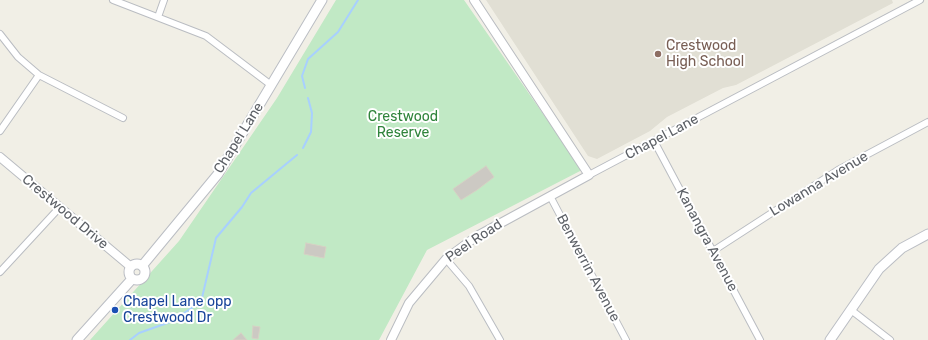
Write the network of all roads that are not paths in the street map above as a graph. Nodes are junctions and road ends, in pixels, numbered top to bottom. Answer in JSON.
{"nodes":[{"id":1,"x":113,"y":0,"type":"edge"},
{"id":2,"x":164,"y":0,"type":"edge"},
{"id":3,"x":322,"y":0,"type":"edge"},
{"id":4,"x":474,"y":0,"type":"edge"},
{"id":5,"x":920,"y":0,"type":"edge"},
{"id":6,"x":158,"y":17,"type":"junction"},
{"id":7,"x":0,"y":34,"type":"edge"},
{"id":8,"x":39,"y":75,"type":"junction"},
{"id":9,"x":271,"y":85,"type":"junction"},
{"id":10,"x":123,"y":118,"type":"dead end"},
{"id":11,"x":928,"y":122,"type":"edge"},
{"id":12,"x":0,"y":131,"type":"edge"},
{"id":13,"x":654,"y":141,"type":"junction"},
{"id":14,"x":0,"y":157,"type":"edge"},
{"id":15,"x":589,"y":175,"type":"junction"},
{"id":16,"x":550,"y":196,"type":"junction"},
{"id":17,"x":60,"y":207,"type":"junction"},
{"id":18,"x":928,"y":234,"type":"edge"},
{"id":19,"x":713,"y":251,"type":"junction"},
{"id":20,"x":446,"y":259,"type":"junction"},
{"id":21,"x":142,"y":266,"type":"junction"},
{"id":22,"x":131,"y":267,"type":"junction"},
{"id":23,"x":0,"y":272,"type":"edge"},
{"id":24,"x":132,"y":279,"type":"junction"},
{"id":25,"x":851,"y":310,"type":"junction"},
{"id":26,"x":77,"y":340,"type":"edge"},
{"id":27,"x":391,"y":340,"type":"edge"},
{"id":28,"x":500,"y":340,"type":"edge"},
{"id":29,"x":626,"y":340,"type":"edge"},
{"id":30,"x":760,"y":340,"type":"edge"},
{"id":31,"x":830,"y":340,"type":"edge"},
{"id":32,"x":890,"y":340,"type":"edge"}],
"edges":[{"from":1,"to":6,"type":"street"},
{"from":2,"to":6,"type":"street"},
{"from":3,"to":9,"type":"main road","name":"Chapel Lane"},
{"from":4,"to":15,"type":"street"},
{"from":5,"to":13,"type":"street","name":"Chapel Lane"},
{"from":6,"to":9,"type":"street"},
{"from":7,"to":8,"type":"street"},
{"from":8,"to":10,"type":"street"},
{"from":8,"to":12,"type":"street"},
{"from":9,"to":21,"type":"main road","name":"Chapel Lane"},
{"from":11,"to":19,"type":"street","name":"Lowanna Avenue"},
{"from":13,"to":15,"type":"street","name":"Chapel Lane"},
{"from":13,"to":19,"type":"street","name":"Kanangra Avenue"},
{"from":14,"to":17,"type":"street","name":"Crestwood Drive"},
{"from":15,"to":16,"type":"street","name":"Peel Road"},
{"from":16,"to":20,"type":"street","name":"Peel Road"},
{"from":16,"to":29,"type":"street","name":"Benwerrin Avenue"},
{"from":17,"to":22,"type":"street","name":"Crestwood Drive"},
{"from":17,"to":23,"type":"street"},
{"from":18,"to":25,"type":"main road"},
{"from":19,"to":30,"type":"street","name":"Kanangra Avenue"},
{"from":20,"to":27,"type":"street","name":"Peel Road"},
{"from":20,"to":28,"type":"street"},
{"from":21,"to":22,"type":"main road"},
{"from":21,"to":24,"type":"main road"},
{"from":22,"to":24,"type":"main road"},
{"from":24,"to":26,"type":"main road"},
{"from":25,"to":31,"type":"main road"},
{"from":25,"to":32,"type":"street"}]}
